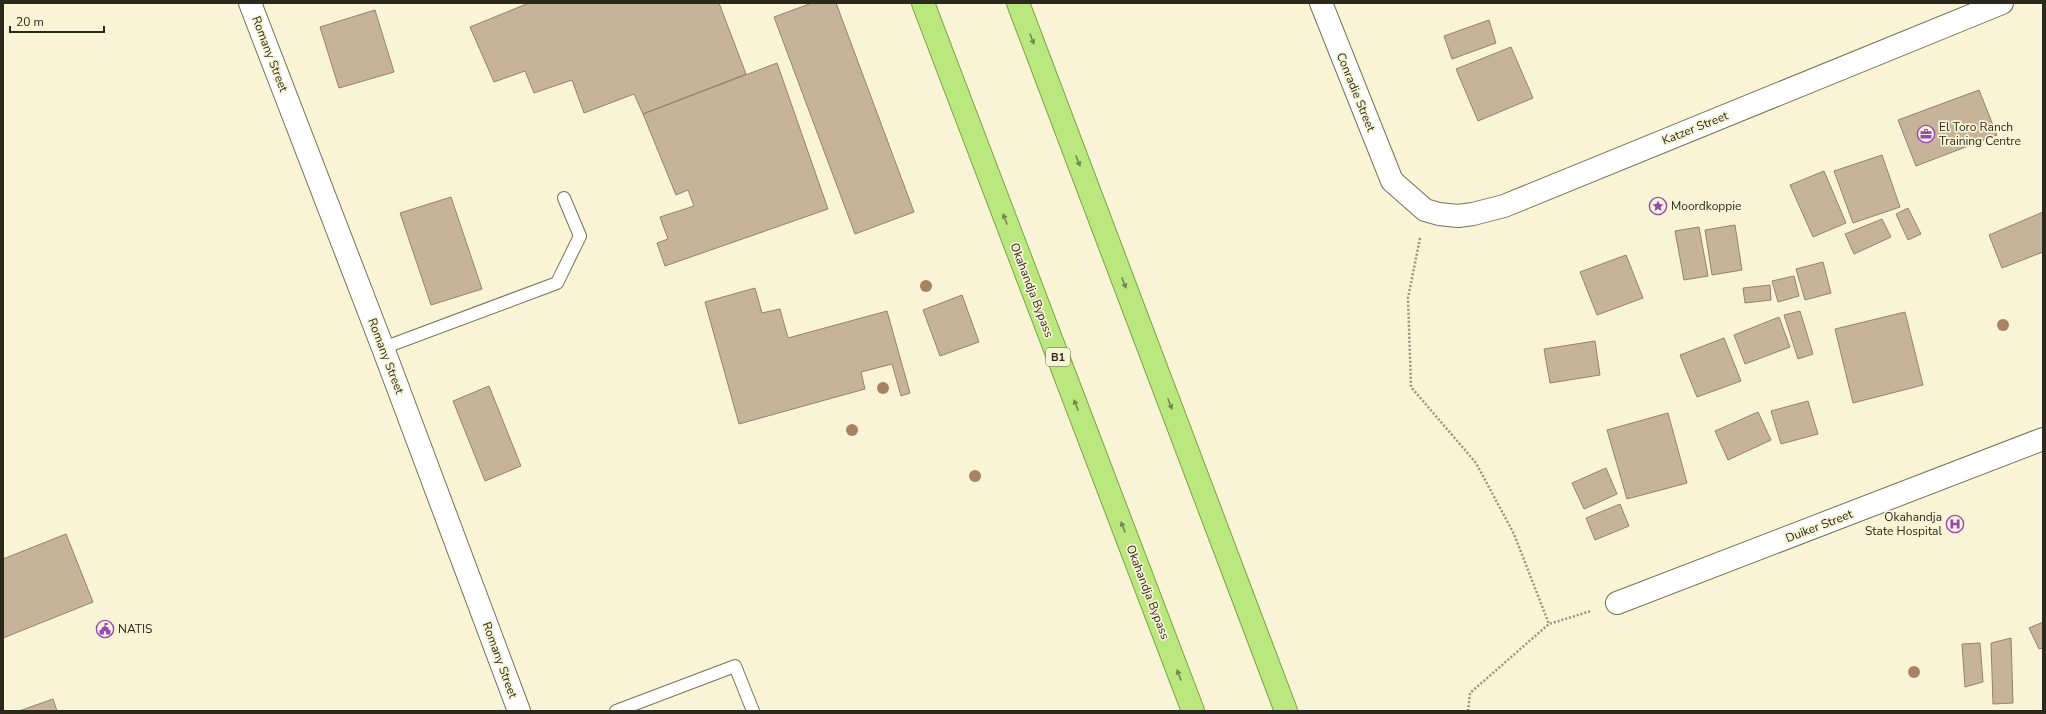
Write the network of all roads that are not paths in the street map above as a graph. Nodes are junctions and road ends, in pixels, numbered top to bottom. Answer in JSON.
{"nodes":[{"id":1,"x":250,"y":3,"type":"edge"},
{"id":2,"x":923,"y":3,"type":"edge"},
{"id":3,"x":1018,"y":3,"type":"edge"},
{"id":4,"x":1321,"y":3,"type":"edge"},
{"id":5,"x":2002,"y":3,"type":"edge"},
{"id":6,"x":564,"y":198,"type":"dead end"},
{"id":7,"x":1425,"y":210,"type":"joint"},
{"id":8,"x":383,"y":348,"type":"junction"},
{"id":9,"x":2043,"y":439,"type":"edge"},
{"id":10,"x":1617,"y":603,"type":"road end"},
{"id":11,"x":519,"y":711,"type":"edge"},
{"id":12,"x":616,"y":711,"type":"edge"},
{"id":13,"x":753,"y":711,"type":"edge"},
{"id":14,"x":1193,"y":711,"type":"edge"},
{"id":15,"x":1286,"y":711,"type":"edge"}],
"edges":[{"from":1,"to":8,"type":"street","name":"Romany Street"},
{"from":14,"to":2,"type":"highway","name":"Okahandja Bypass","number":"B1","one_way":true},
{"from":3,"to":15,"type":"highway","one_way":true},
{"from":4,"to":7,"type":"street","name":"Conradie Street"},
{"from":5,"to":7,"type":"street","name":"Katzer Street"},
{"from":6,"to":8,"type":"lane"},
{"from":8,"to":11,"type":"street","name":"Romany Street"},
{"from":9,"to":10,"type":"street","name":"Duiker Street"},
{"from":12,"to":13,"type":"lane"}]}
